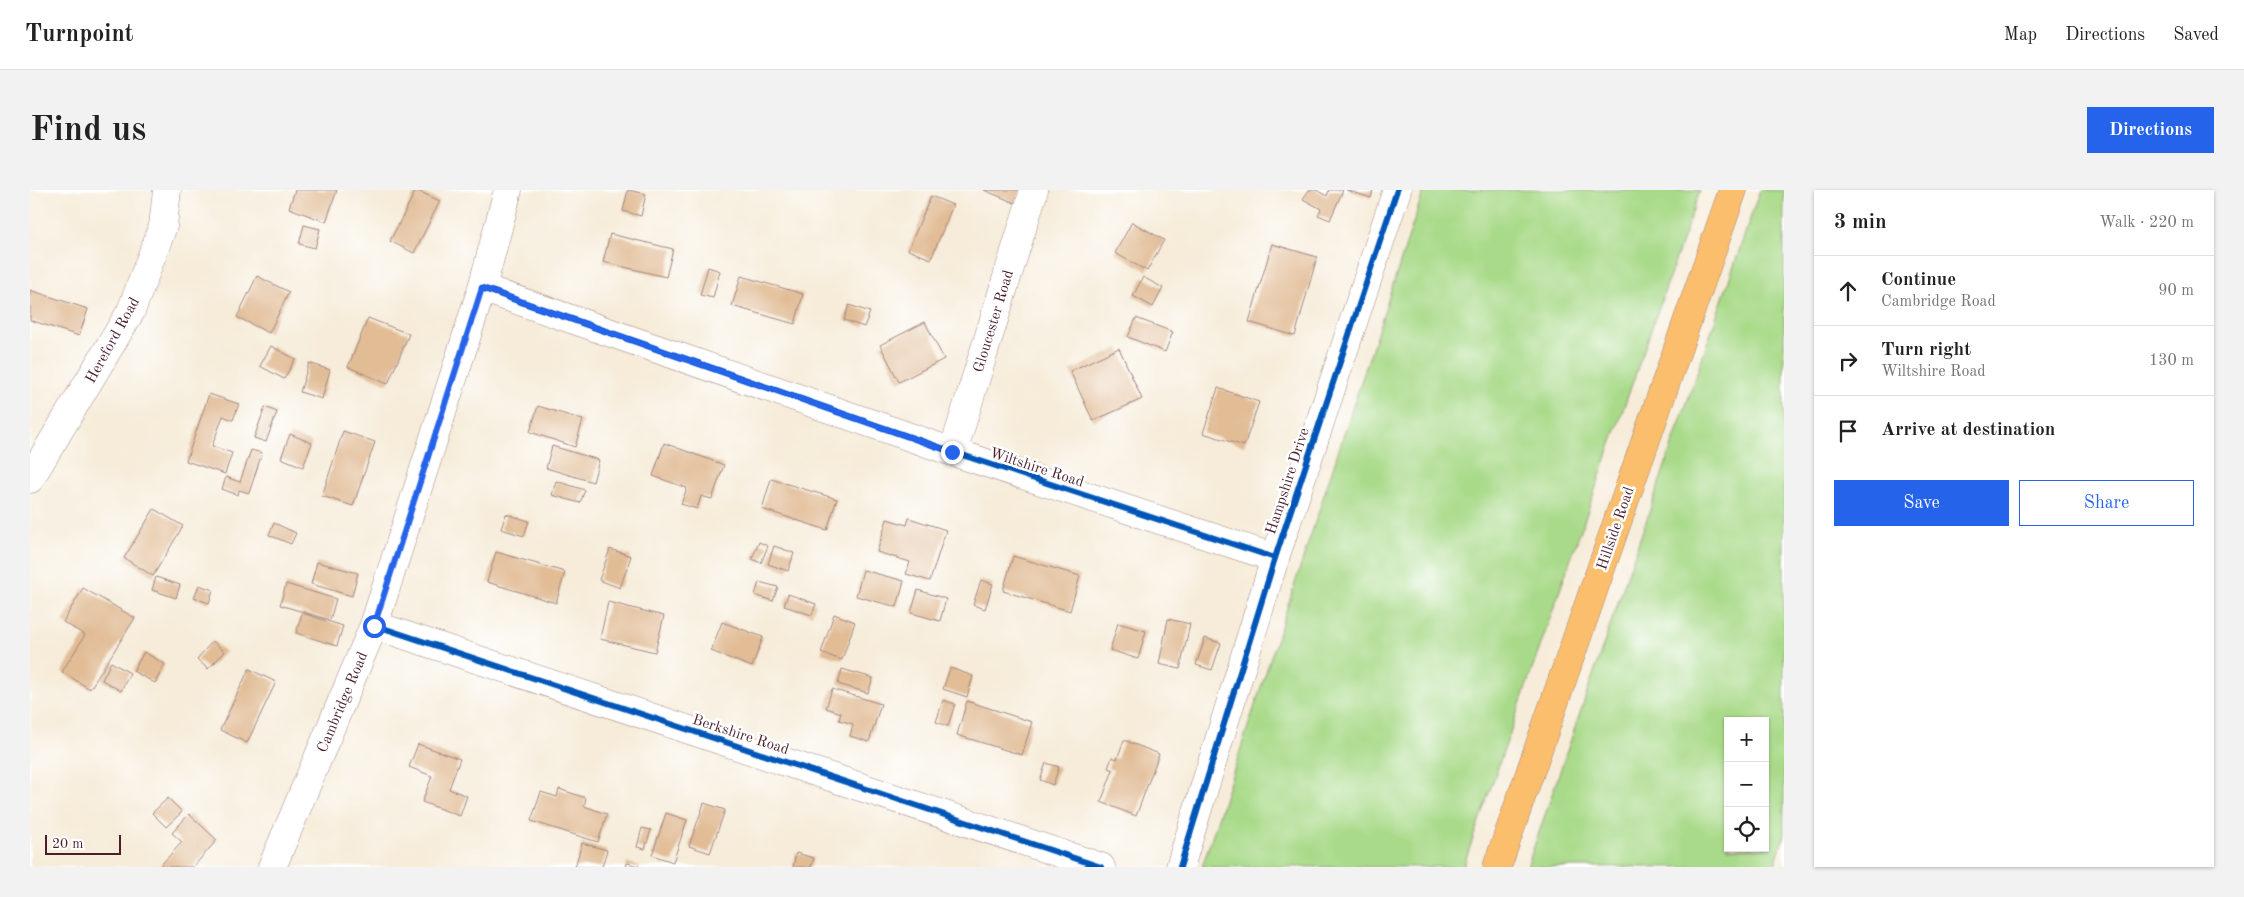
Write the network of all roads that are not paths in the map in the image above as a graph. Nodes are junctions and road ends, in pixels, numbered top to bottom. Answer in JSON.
{"nodes":[{"id":1,"x":167,"y":190,"type":"edge"},
{"id":2,"x":508,"y":190,"type":"edge"},
{"id":3,"x":1034,"y":190,"type":"edge"},
{"id":4,"x":1397,"y":190,"type":"edge"},
{"id":5,"x":1733,"y":190,"type":"edge"},
{"id":6,"x":482,"y":288,"type":"junction"},
{"id":7,"x":952,"y":452,"type":"junction"},
{"id":8,"x":30,"y":479,"type":"edge"},
{"id":9,"x":1274,"y":558,"type":"junction"},
{"id":10,"x":374,"y":626,"type":"junction"},
{"id":11,"x":272,"y":867,"type":"edge"},
{"id":12,"x":1101,"y":867,"type":"edge"},
{"id":13,"x":1180,"y":867,"type":"edge"},
{"id":14,"x":1497,"y":867,"type":"edge"}],
"edges":[{"from":1,"to":8,"type":"street","name":"Hereford Road"},
{"from":2,"to":6,"type":"street","name":"Cambridge Road"},
{"from":3,"to":7,"type":"street","name":"Gloucester Road"},
{"from":4,"to":9,"type":"street","name":"Hampshire Drive"},
{"from":5,"to":14,"type":"main road","name":"Hillside Road"},
{"from":6,"to":7,"type":"street","name":"Wiltshire Road"},
{"from":6,"to":10,"type":"street","name":"Cambridge Road"},
{"from":7,"to":9,"type":"street","name":"Wiltshire Road"},
{"from":9,"to":13,"type":"street","name":"Hampshire Drive"},
{"from":10,"to":11,"type":"street","name":"Cambridge Road"},
{"from":10,"to":12,"type":"street","name":"Berkshire Road"}]}
